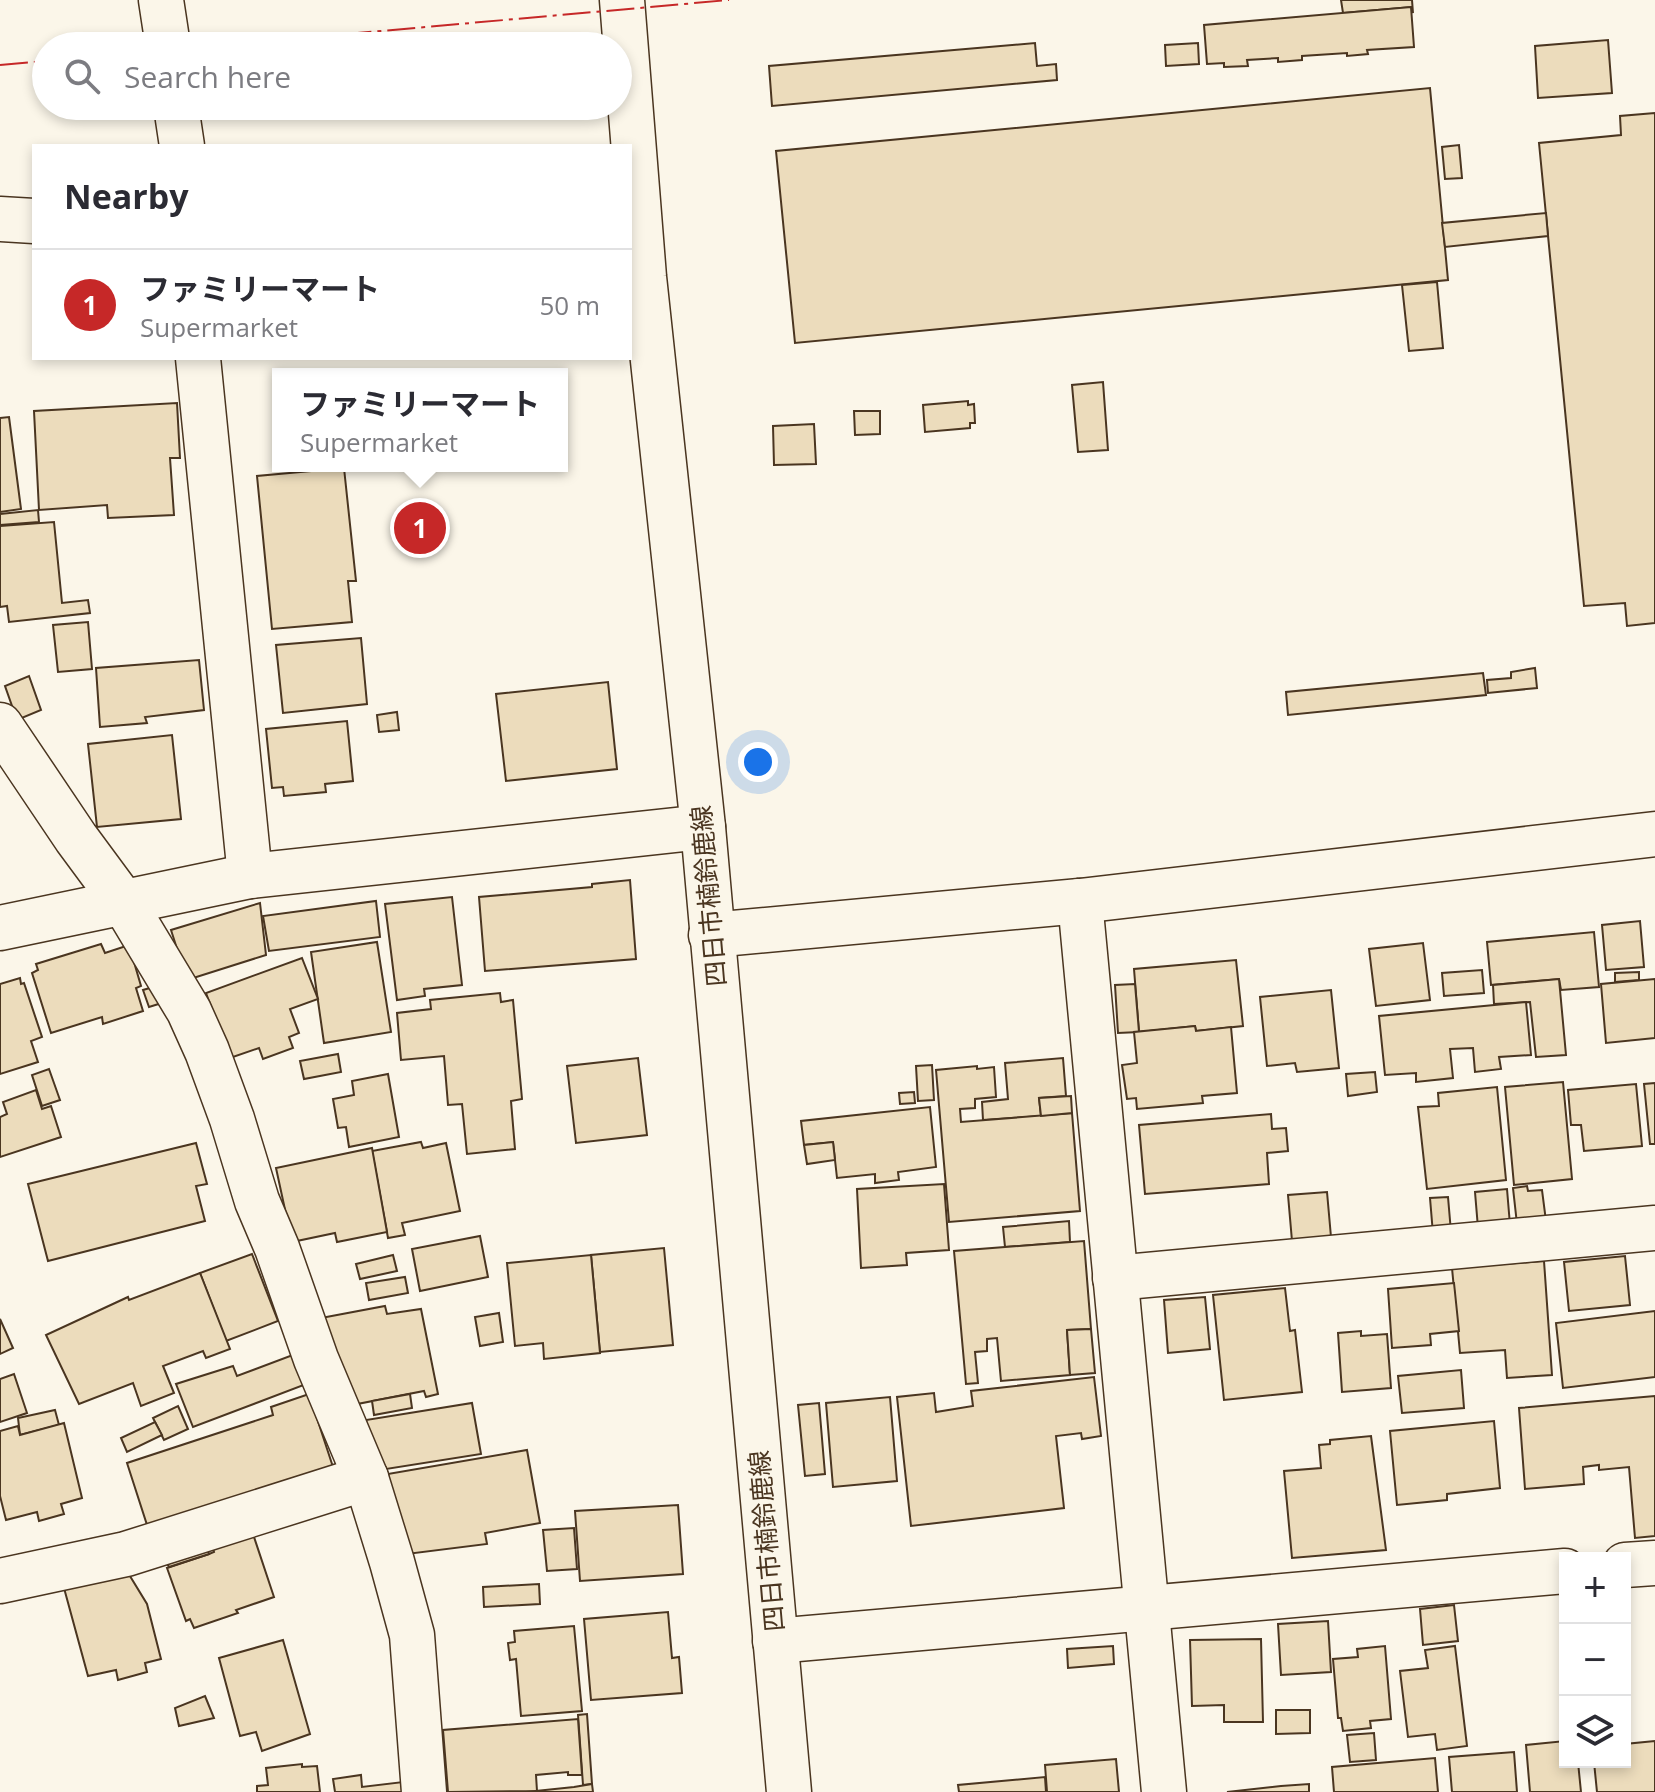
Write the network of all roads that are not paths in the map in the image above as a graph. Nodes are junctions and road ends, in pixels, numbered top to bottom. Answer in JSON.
{"nodes":[{"id":1,"x":161,"y":0,"type":"edge"},
{"id":2,"x":622,"y":0,"type":"edge"},
{"id":3,"x":166,"y":32,"type":"edge"},
{"id":4,"x":624,"y":32,"type":"edge"},
{"id":5,"x":178,"y":120,"type":"edge"},
{"id":6,"x":628,"y":120,"type":"edge"},
{"id":7,"x":182,"y":144,"type":"edge"},
{"id":8,"x":630,"y":144,"type":"edge"},
{"id":9,"x":632,"y":185,"type":"edge"},
{"id":10,"x":0,"y":219,"type":"edge"},
{"id":11,"x":32,"y":221,"type":"edge"},
{"id":12,"x":637,"y":277,"type":"edge"},
{"id":13,"x":198,"y":360,"type":"edge"},
{"id":14,"x":0,"y":725,"type":"edge"},
{"id":15,"x":703,"y":827,"type":"junction"},
{"id":16,"x":1655,"y":834,"type":"edge"},
{"id":17,"x":250,"y":876,"type":"junction"},
{"id":18,"x":1080,"y":901,"type":"junction"},
{"id":19,"x":124,"y":903,"type":"junction"},
{"id":20,"x":0,"y":928,"type":"edge"},
{"id":21,"x":711,"y":935,"type":"junction"},
{"id":22,"x":1655,"y":1228,"type":"edge"},
{"id":23,"x":1115,"y":1278,"type":"junction"},
{"id":24,"x":366,"y":1478,"type":"junction"},
{"id":25,"x":1655,"y":1563,"type":"edge"},
{"id":26,"x":1631,"y":1565,"type":"edge"},
{"id":27,"x":1559,"y":1572,"type":"edge"},
{"id":28,"x":0,"y":1581,"type":"edge"},
{"id":29,"x":1146,"y":1610,"type":"junction"},
{"id":30,"x":775,"y":1641,"type":"junction"},
{"id":31,"x":424,"y":1792,"type":"edge"},
{"id":32,"x":789,"y":1792,"type":"edge"},
{"id":33,"x":1164,"y":1792,"type":"edge"}],
"edges":[{"from":1,"to":3,"type":"street"},
{"from":2,"to":4,"type":"street","name":"四日市楠鈴鹿線"},
{"from":5,"to":7,"type":"street"},
{"from":6,"to":8,"type":"street","name":"四日市楠鈴鹿線"},
{"from":9,"to":12,"type":"street","name":"四日市楠鈴鹿線"},
{"from":10,"to":11,"type":"street"},
{"from":12,"to":15,"type":"street","name":"四日市楠鈴鹿線"},
{"from":13,"to":17,"type":"street"},
{"from":14,"to":19,"type":"street"},
{"from":15,"to":17,"type":"street"},
{"from":15,"to":21,"type":"street","name":"四日市楠鈴鹿線"},
{"from":16,"to":18,"type":"street"},
{"from":17,"to":19,"type":"street"},
{"from":18,"to":21,"type":"street"},
{"from":18,"to":23,"type":"street"},
{"from":19,"to":20,"type":"street"},
{"from":19,"to":24,"type":"street"},
{"from":21,"to":30,"type":"street","name":"四日市楠鈴鹿線"},
{"from":22,"to":23,"type":"street"},
{"from":23,"to":29,"type":"street"},
{"from":24,"to":28,"type":"street"},
{"from":24,"to":31,"type":"street"},
{"from":25,"to":26,"type":"street"},
{"from":27,"to":29,"type":"street"},
{"from":29,"to":30,"type":"street"},
{"from":29,"to":33,"type":"street"},
{"from":30,"to":32,"type":"street","name":"四日市楠鈴鹿線"}]}
